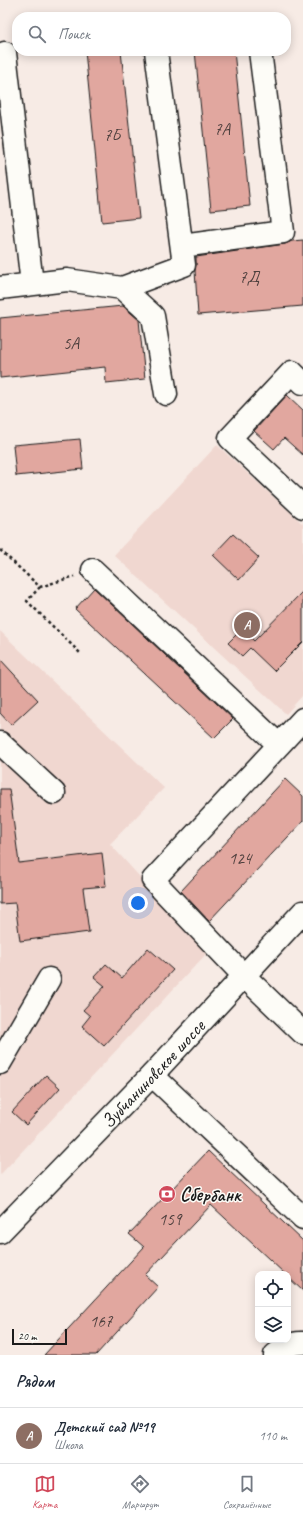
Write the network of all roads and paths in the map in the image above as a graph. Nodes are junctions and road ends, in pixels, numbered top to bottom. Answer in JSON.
{"nodes":[{"id":1,"x":5,"y":53,"type":"dead end"},
{"id":2,"x":157,"y":56,"type":"edge"},
{"id":3,"x":261,"y":56,"type":"edge"},
{"id":4,"x":182,"y":246,"type":"junction"},
{"id":5,"x":32,"y":284,"type":"junction"},
{"id":6,"x":0,"y":288,"type":"edge"},
{"id":7,"x":122,"y":288,"type":"junction"},
{"id":8,"x":303,"y":383,"type":"edge"},
{"id":9,"x":166,"y":394,"type":"dead end"},
{"id":10,"x":303,"y":507,"type":"edge"},
{"id":11,"x":0,"y":550,"type":"edge"},
{"id":12,"x":92,"y":570,"type":"joint"},
{"id":13,"x":40,"y":587,"type":"junction"},
{"id":14,"x":80,"y":653,"type":"dead end"},
{"id":15,"x":303,"y":719,"type":"edge"},
{"id":16,"x":0,"y":743,"type":"edge"},
{"id":17,"x":279,"y":745,"type":"junction"},
{"id":18,"x":54,"y":793,"type":"dead end"},
{"id":19,"x":303,"y":912,"type":"edge"},
{"id":20,"x":244,"y":976,"type":"junction"},
{"id":21,"x":49,"y":979,"type":"dead end"},
{"id":22,"x":303,"y":1033,"type":"edge"},
{"id":23,"x":0,"y":1062,"type":"edge"},
{"id":24,"x":152,"y":1075,"type":"junction"},
{"id":25,"x":303,"y":1218,"type":"edge"},
{"id":26,"x":0,"y":1232,"type":"edge"},
{"id":27,"x":303,"y":1343,"type":"edge"},
{"id":28,"x":275,"y":1355,"type":"edge"}],
"edges":[{"from":1,"to":5,"type":"main road"},
{"from":2,"to":4,"type":"main road"},
{"from":3,"to":4,"type":"main road"},
{"from":4,"to":7,"type":"main road"},
{"from":5,"to":6,"type":"main road"},
{"from":5,"to":7,"type":"main road"},
{"from":7,"to":9,"type":"main road"},
{"from":8,"to":10,"type":"main road"},
{"from":11,"to":13,"type":"path"},
{"from":12,"to":13,"type":"path"},
{"from":12,"to":17,"type":"main road"},
{"from":13,"to":14,"type":"path"},
{"from":15,"to":17,"type":"main road"},
{"from":16,"to":18,"type":"main road"},
{"from":17,"to":20,"type":"main road"},
{"from":19,"to":20,"type":"main road","name":"Зубчаниновское шоссе"},
{"from":20,"to":22,"type":"main road"},
{"from":20,"to":24,"type":"main road","name":"Зубчаниновское шоссе"},
{"from":21,"to":23,"type":"main road"},
{"from":24,"to":25,"type":"main road"},
{"from":24,"to":26,"type":"main road","name":"Зубчаниновское шоссе"},
{"from":27,"to":28,"type":"main road"}]}
